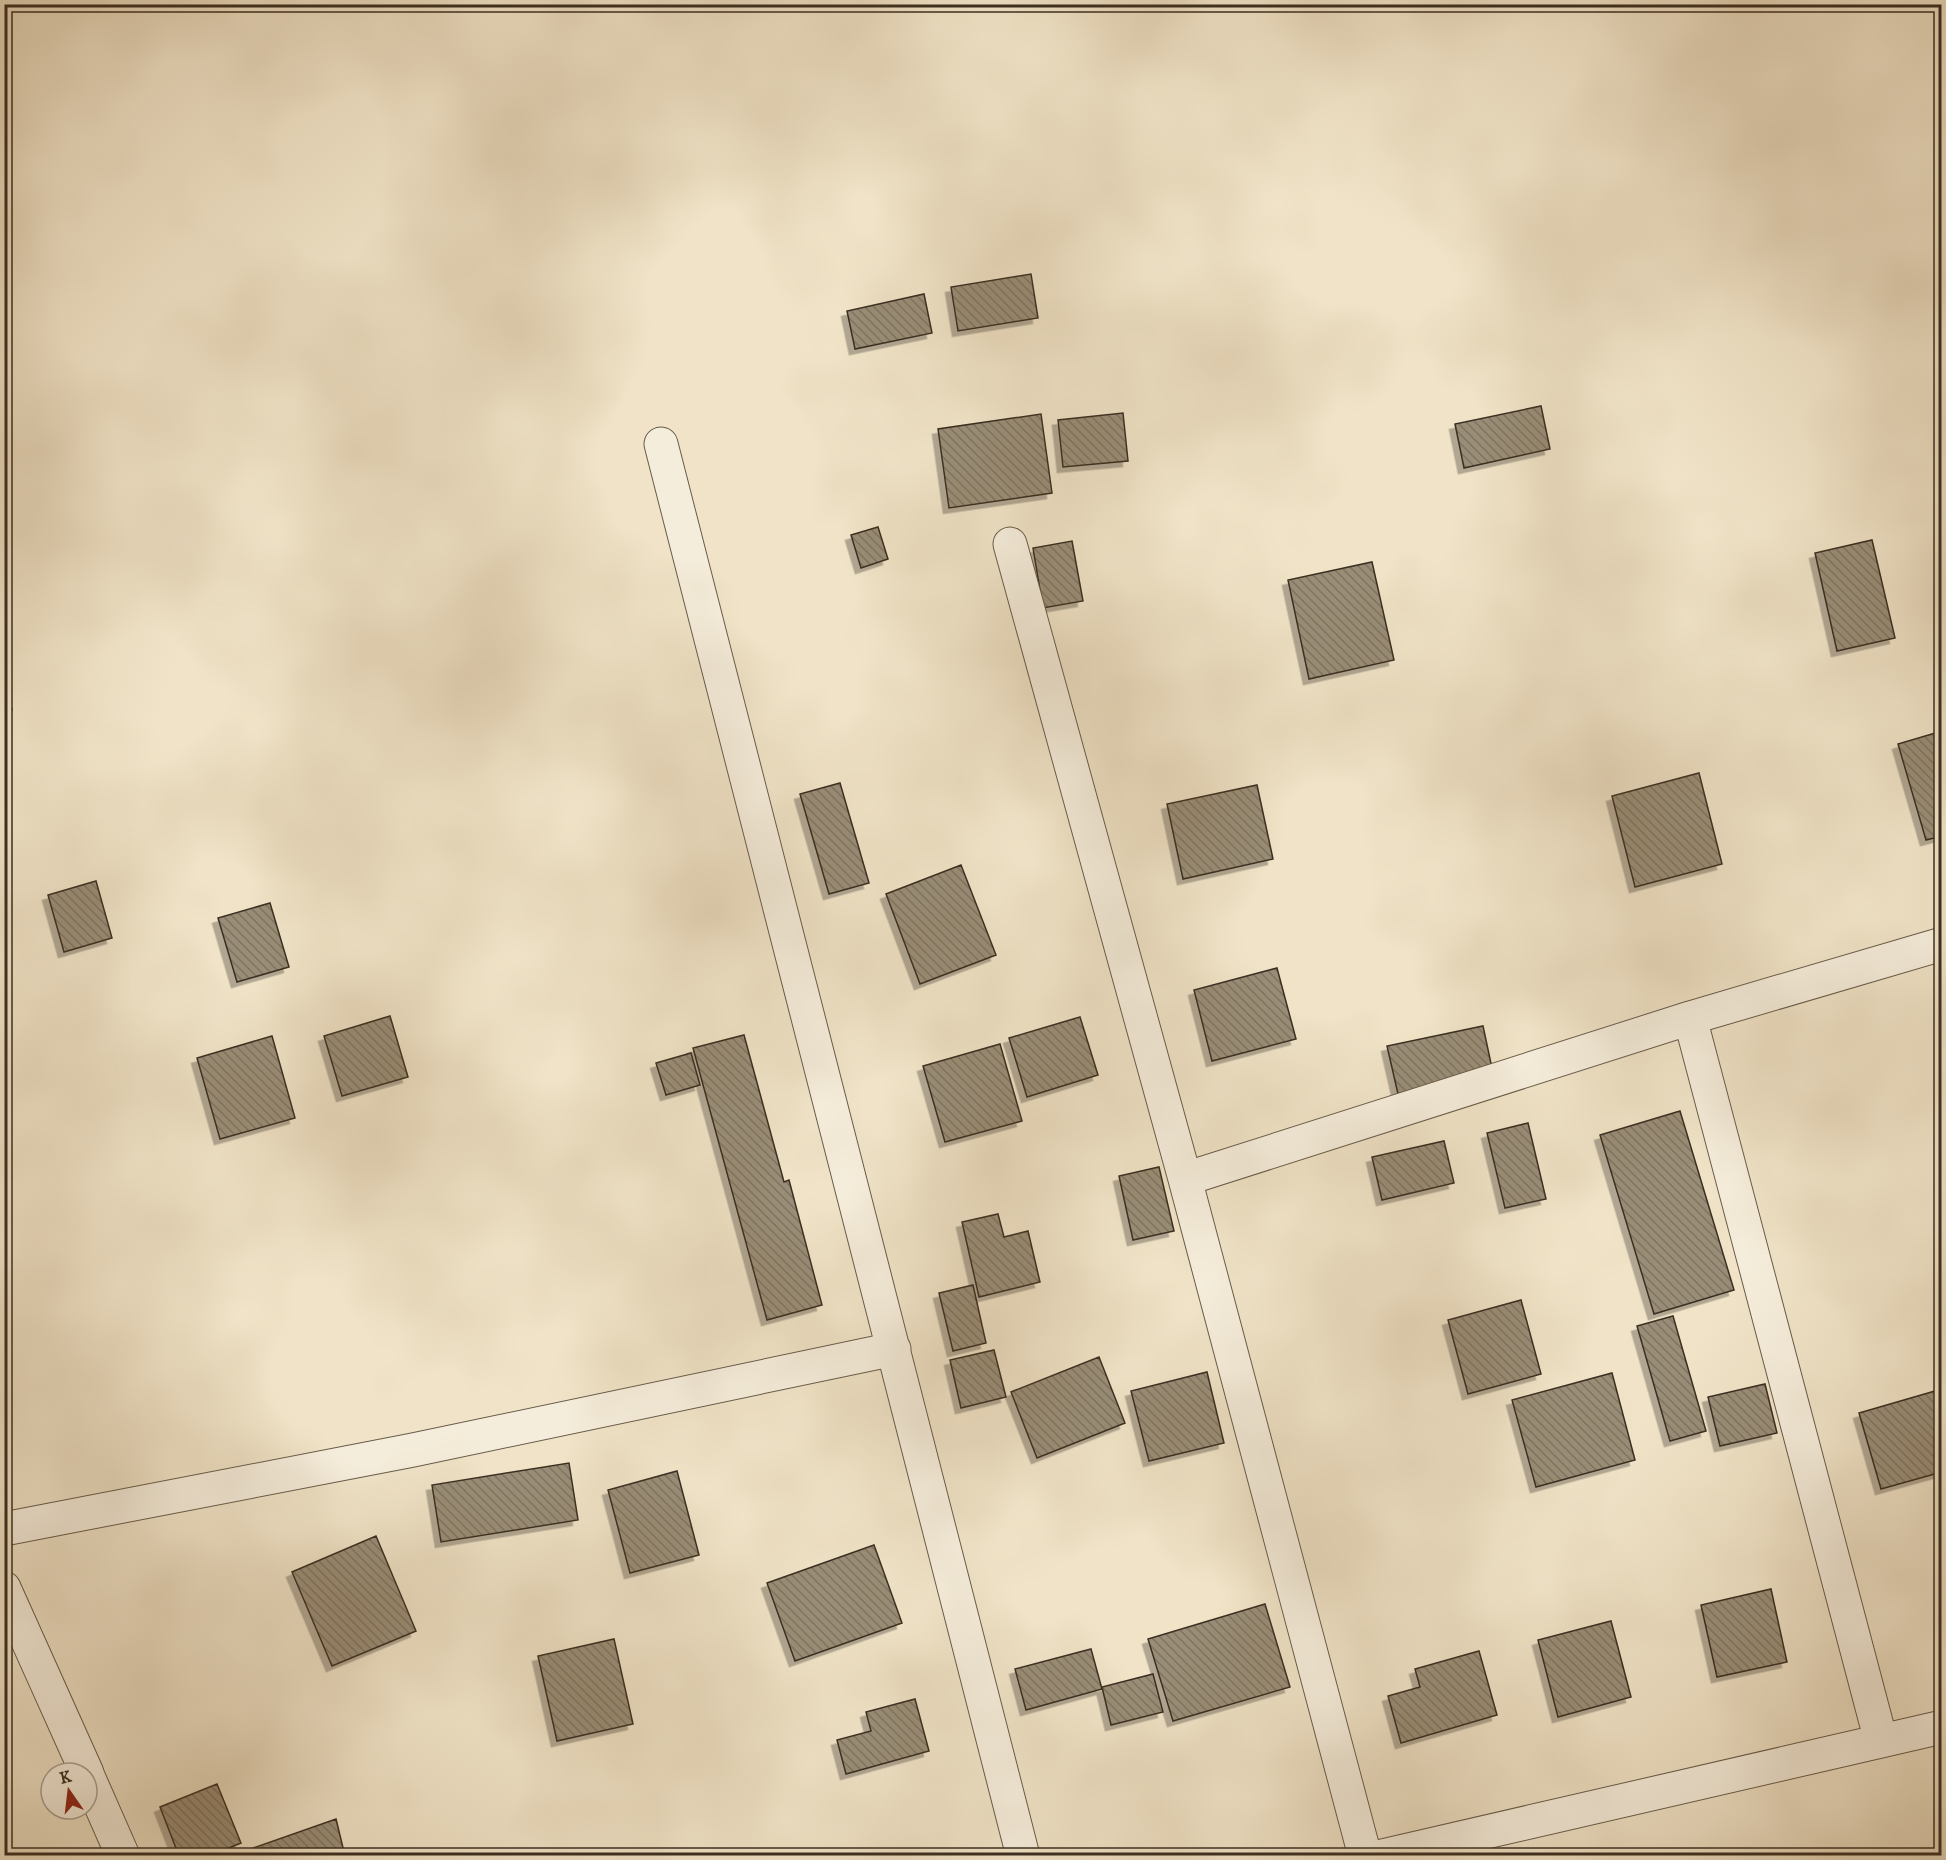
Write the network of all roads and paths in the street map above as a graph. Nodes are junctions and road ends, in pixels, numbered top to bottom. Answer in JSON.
{"nodes":[{"id":1,"x":661,"y":444,"type":"dead end"},
{"id":2,"x":1010,"y":544,"type":"dead end"},
{"id":3,"x":1941,"y":944,"type":"edge"},
{"id":4,"x":1690,"y":1018,"type":"junction"},
{"id":5,"x":1185,"y":1179,"type":"junction"},
{"id":6,"x":894,"y":1349,"type":"junction"},
{"id":7,"x":4,"y":1529,"type":"edge"},
{"id":8,"x":4,"y":1588,"type":"edge"},
{"id":9,"x":1941,"y":1727,"type":"edge"},
{"id":10,"x":1881,"y":1742,"type":"junction"},
{"id":11,"x":81,"y":1761,"type":"edge"},
{"id":12,"x":99,"y":1801,"type":"edge"},
{"id":13,"x":123,"y":1856,"type":"edge"},
{"id":14,"x":1023,"y":1856,"type":"edge"},
{"id":15,"x":1365,"y":1856,"type":"edge"},
{"id":16,"x":1382,"y":1856,"type":"edge"}],
"edges":[{"from":1,"to":6,"type":"street"},
{"from":2,"to":5,"type":"street"},
{"from":3,"to":4,"type":"street"},
{"from":4,"to":5,"type":"street"},
{"from":4,"to":10,"type":"street"},
{"from":5,"to":15,"type":"street"},
{"from":6,"to":7,"type":"street"},
{"from":6,"to":14,"type":"street"},
{"from":8,"to":11,"type":"street"},
{"from":9,"to":10,"type":"street"},
{"from":10,"to":16,"type":"street"},
{"from":12,"to":13,"type":"street"}]}
